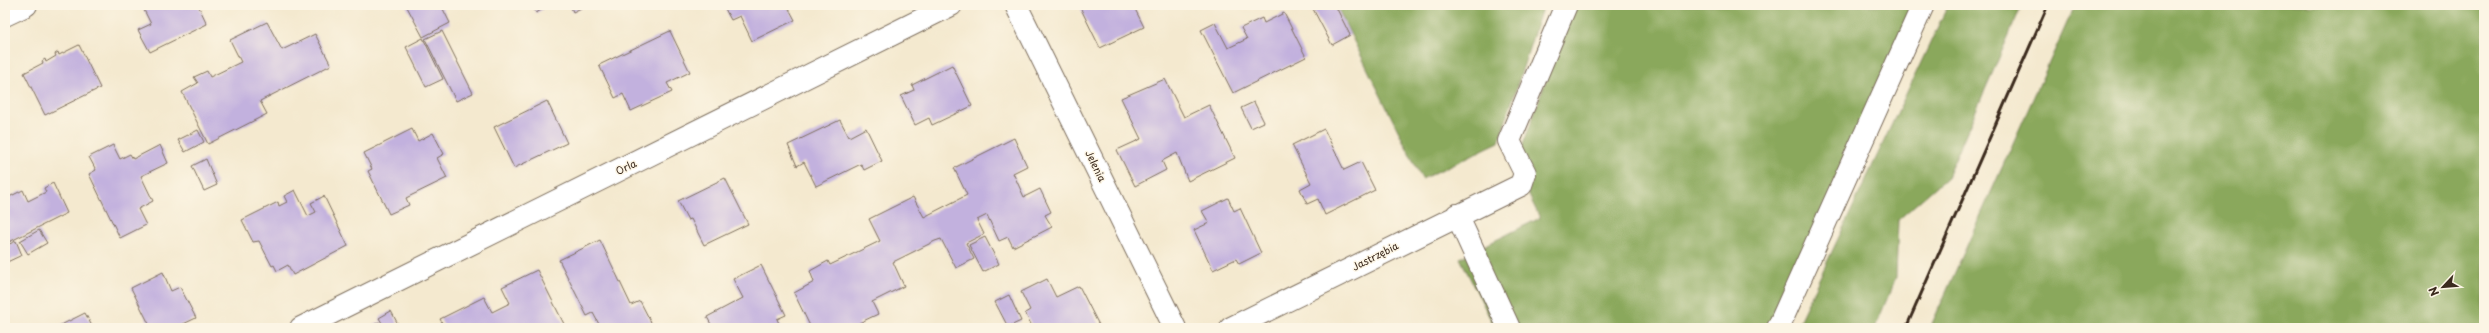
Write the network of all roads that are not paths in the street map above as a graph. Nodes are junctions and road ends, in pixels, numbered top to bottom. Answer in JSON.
{"nodes":[{"id":1,"x":26,"y":5,"type":"edge"},
{"id":2,"x":951,"y":5,"type":"edge"},
{"id":3,"x":1016,"y":5,"type":"edge"},
{"id":4,"x":1566,"y":5,"type":"edge"},
{"id":5,"x":1923,"y":5,"type":"edge"},
{"id":6,"x":5,"y":15,"type":"edge"},
{"id":7,"x":1457,"y":215,"type":"junction"},
{"id":8,"x":301,"y":328,"type":"edge"},
{"id":9,"x":1175,"y":328,"type":"edge"},
{"id":10,"x":1231,"y":328,"type":"edge"},
{"id":11,"x":1509,"y":328,"type":"edge"},
{"id":12,"x":1778,"y":328,"type":"edge"}],
"edges":[{"from":1,"to":6,"type":"street"},
{"from":2,"to":8,"type":"street","name":"Orla"},
{"from":3,"to":9,"type":"street","name":"Jelenia"},
{"from":4,"to":7,"type":"street","name":"Jastrzębia"},
{"from":5,"to":12,"type":"street"},
{"from":7,"to":10,"type":"street","name":"Jastrzębia"},
{"from":7,"to":11,"type":"street"}]}
